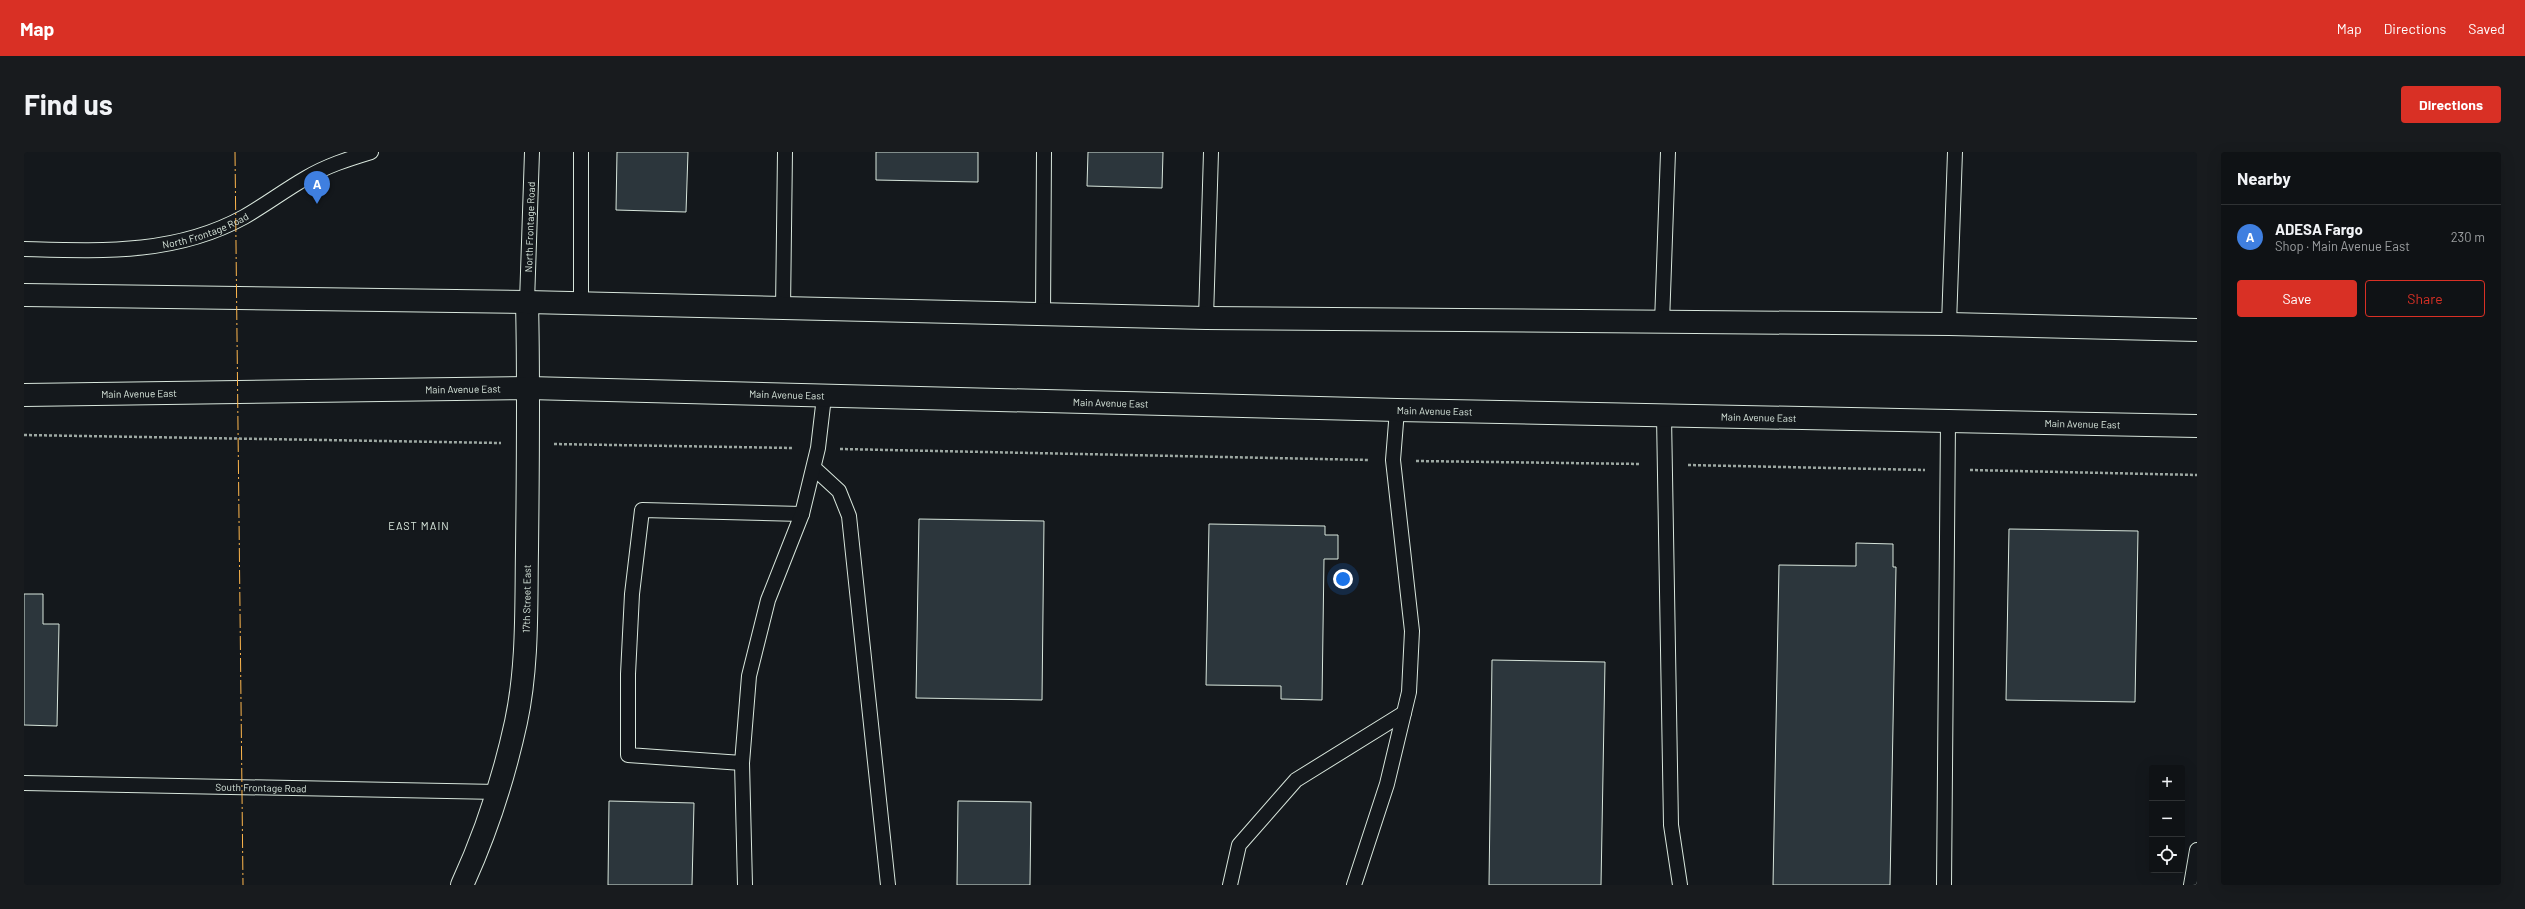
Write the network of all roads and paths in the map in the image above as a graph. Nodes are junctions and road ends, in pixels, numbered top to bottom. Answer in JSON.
{"nodes":[{"id":1,"x":371,"y":152,"type":"edge"},
{"id":2,"x":532,"y":152,"type":"edge"},
{"id":3,"x":581,"y":152,"type":"edge"},
{"id":4,"x":785,"y":152,"type":"edge"},
{"id":5,"x":1044,"y":152,"type":"edge"},
{"id":6,"x":1211,"y":152,"type":"edge"},
{"id":7,"x":1668,"y":152,"type":"edge"},
{"id":8,"x":1955,"y":152,"type":"edge"},
{"id":9,"x":24,"y":250,"type":"edge"},
{"id":10,"x":24,"y":295,"type":"edge"},
{"id":11,"x":528,"y":302,"type":"junction"},
{"id":12,"x":581,"y":304,"type":"junction"},
{"id":13,"x":783,"y":309,"type":"junction"},
{"id":14,"x":1043,"y":315,"type":"junction"},
{"id":15,"x":1206,"y":318,"type":"junction"},
{"id":16,"x":1662,"y":323,"type":"junction"},
{"id":17,"x":1949,"y":324,"type":"junction"},
{"id":18,"x":2197,"y":330,"type":"edge"},
{"id":19,"x":529,"y":388,"type":"junction"},
{"id":20,"x":24,"y":395,"type":"edge"},
{"id":21,"x":824,"y":397,"type":"junction"},
{"id":22,"x":1397,"y":410,"type":"junction"},
{"id":23,"x":1664,"y":416,"type":"junction"},
{"id":24,"x":1948,"y":422,"type":"junction"},
{"id":25,"x":2197,"y":426,"type":"edge"},
{"id":26,"x":24,"y":436,"type":"edge"},
{"id":27,"x":457,"y":442,"type":"dead end"},
{"id":28,"x":814,"y":468,"type":"junction"},
{"id":29,"x":802,"y":514,"type":"junction"},
{"id":30,"x":1404,"y":712,"type":"junction"},
{"id":31,"x":742,"y":764,"type":"junction"},
{"id":32,"x":24,"y":783,"type":"edge"},
{"id":33,"x":498,"y":792,"type":"junction"},
{"id":34,"x":2197,"y":850,"type":"edge"},
{"id":35,"x":462,"y":885,"type":"edge"},
{"id":36,"x":745,"y":885,"type":"edge"},
{"id":37,"x":888,"y":885,"type":"edge"},
{"id":38,"x":1230,"y":885,"type":"edge"},
{"id":39,"x":1354,"y":885,"type":"edge"},
{"id":40,"x":1680,"y":885,"type":"edge"},
{"id":41,"x":1944,"y":885,"type":"edge"},
{"id":42,"x":2191,"y":885,"type":"edge"}],
"edges":[{"from":1,"to":9,"type":"lane","name":"North Frontage Road"},
{"from":2,"to":11,"type":"lane","name":"North Frontage Road"},
{"from":3,"to":12,"type":"lane"},
{"from":4,"to":13,"type":"lane"},
{"from":5,"to":14,"type":"lane"},
{"from":6,"to":15,"type":"lane"},
{"from":7,"to":16,"type":"lane"},
{"from":8,"to":17,"type":"lane"},
{"from":10,"to":11,"type":"main road"},
{"from":11,"to":12,"type":"main road"},
{"from":11,"to":19,"type":"main road","name":"17th Street East"},
{"from":12,"to":13,"type":"main road"},
{"from":13,"to":14,"type":"main road"},
{"from":14,"to":15,"type":"main road"},
{"from":15,"to":16,"type":"main road"},
{"from":16,"to":17,"type":"main road"},
{"from":17,"to":18,"type":"main road"},
{"from":19,"to":20,"type":"main road","name":"Main Avenue East"},
{"from":19,"to":21,"type":"main road","name":"Main Avenue East"},
{"from":19,"to":33,"type":"main road","name":"17th Street East"},
{"from":21,"to":22,"type":"main road","name":"Main Avenue East"},
{"from":21,"to":28,"type":"lane"},
{"from":22,"to":23,"type":"main road","name":"Main Avenue East"},
{"from":22,"to":30,"type":"lane"},
{"from":23,"to":24,"type":"main road","name":"Main Avenue East"},
{"from":23,"to":40,"type":"lane"},
{"from":24,"to":25,"type":"main road","name":"Main Avenue East"},
{"from":24,"to":41,"type":"lane"},
{"from":26,"to":27,"type":"path"},
{"from":28,"to":29,"type":"lane"},
{"from":28,"to":37,"type":"lane"},
{"from":29,"to":31,"type":"lane"},
{"from":29,"to":31,"type":"lane"},
{"from":30,"to":38,"type":"lane"},
{"from":30,"to":39,"type":"lane"},
{"from":31,"to":36,"type":"lane"},
{"from":32,"to":33,"type":"lane","name":"South Frontage Road"},
{"from":33,"to":35,"type":"main road","name":"17th Street East"},
{"from":34,"to":42,"type":"lane"}]}
